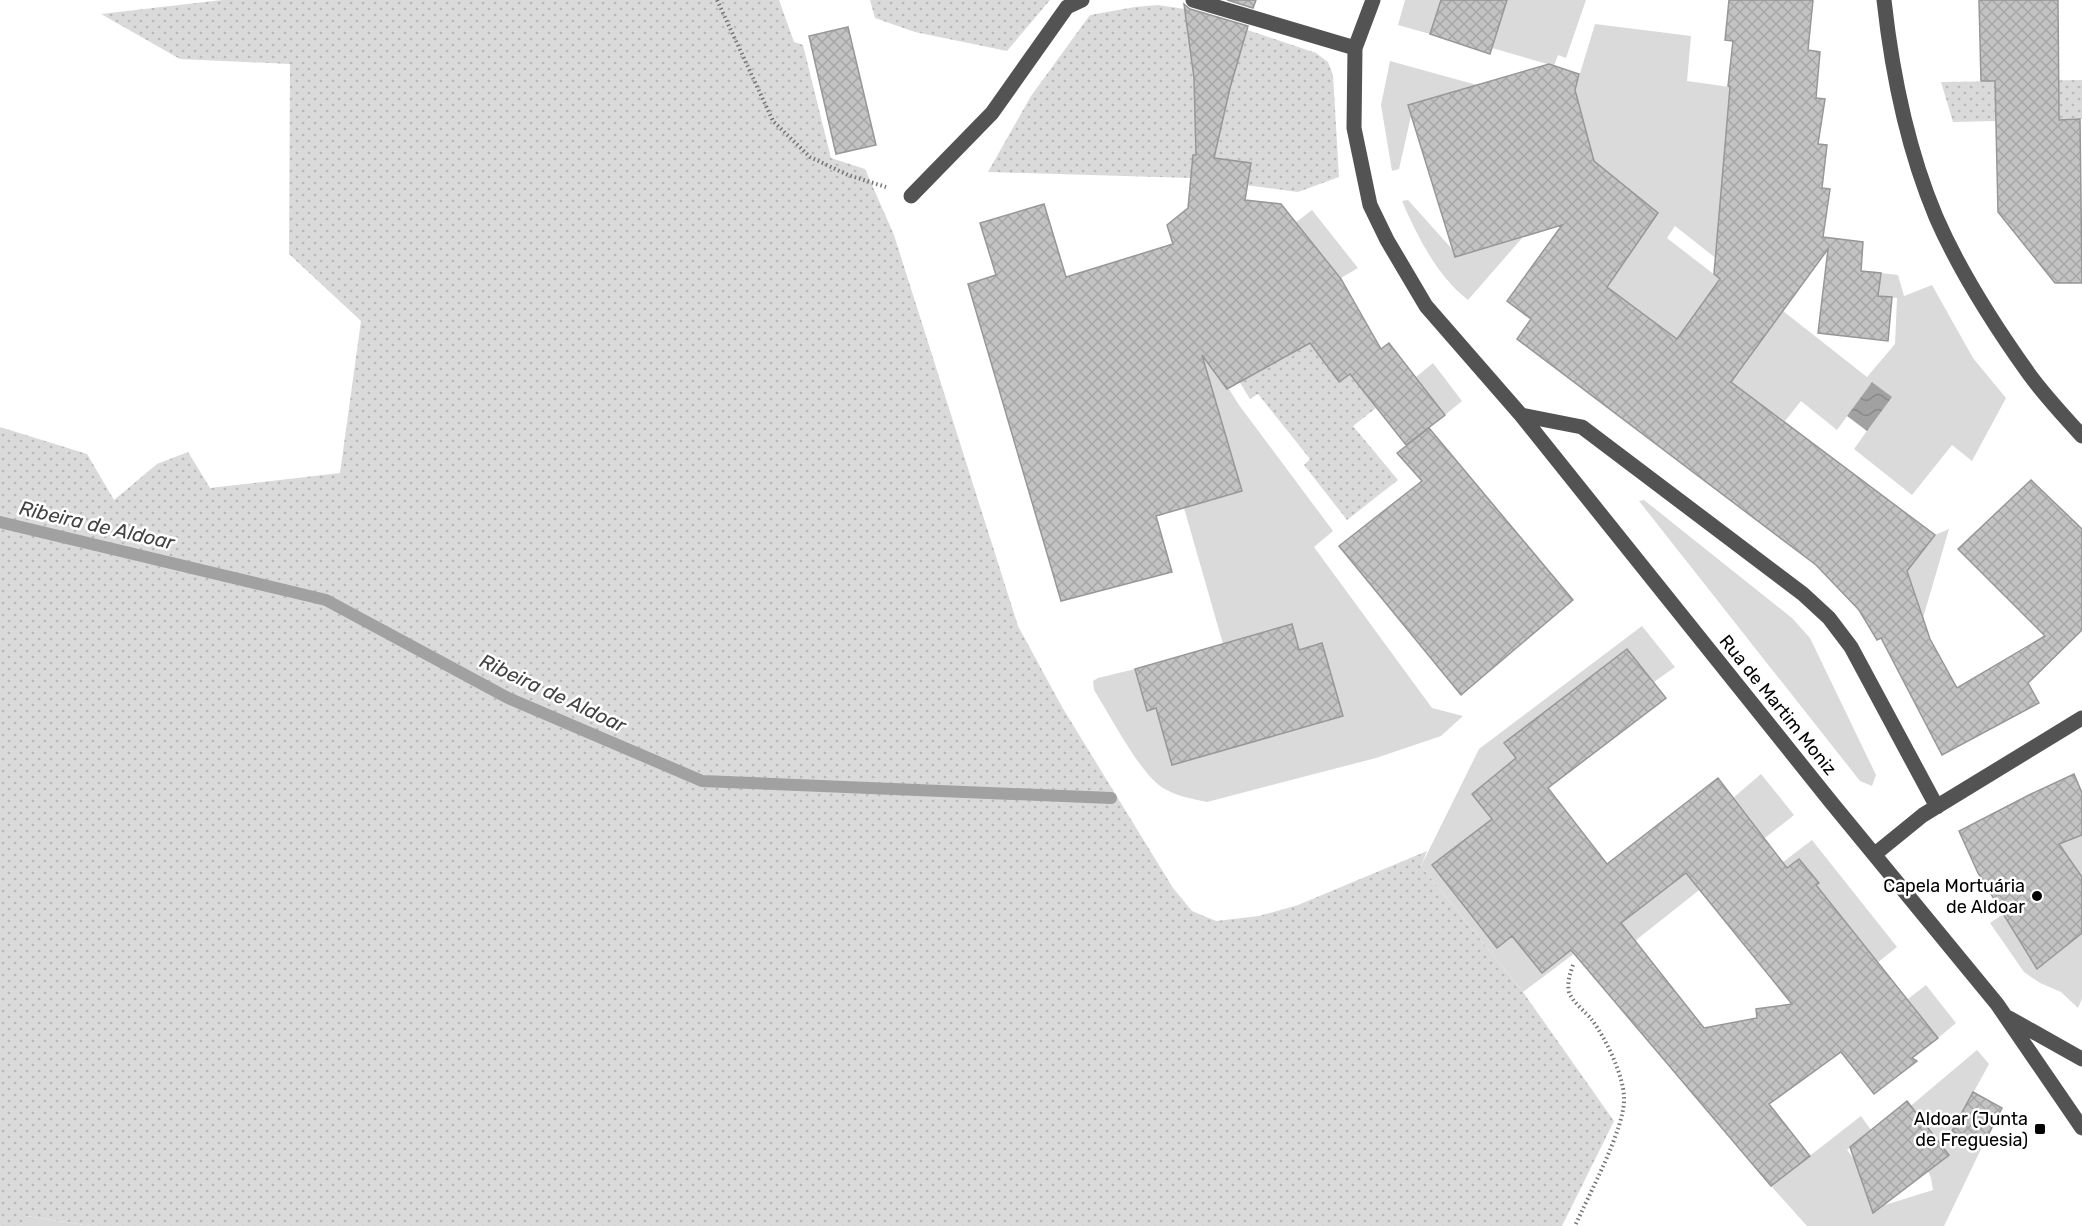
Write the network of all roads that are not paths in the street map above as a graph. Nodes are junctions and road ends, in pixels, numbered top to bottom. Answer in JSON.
{"nodes":[{"id":1,"x":1082,"y":0,"type":"edge"},
{"id":2,"x":1193,"y":0,"type":"edge"},
{"id":3,"x":1373,"y":0,"type":"edge"},
{"id":4,"x":1884,"y":0,"type":"edge"},
{"id":5,"x":1355,"y":48,"type":"junction"},
{"id":6,"x":911,"y":196,"type":"road end"},
{"id":7,"x":1521,"y":415,"type":"junction"},
{"id":8,"x":2082,"y":436,"type":"edge"},
{"id":9,"x":2082,"y":718,"type":"edge"},
{"id":10,"x":1937,"y":807,"type":"junction"},
{"id":11,"x":1875,"y":854,"type":"junction"},
{"id":12,"x":2007,"y":1017,"type":"junction"},
{"id":13,"x":2082,"y":1059,"type":"edge"},
{"id":14,"x":2082,"y":1128,"type":"edge"}],
"edges":[{"from":1,"to":6,"type":"street"},
{"from":2,"to":5,"type":"street"},
{"from":3,"to":5,"type":"street","name":"Rua de Martim Moniz"},
{"from":4,"to":8,"type":"street"},
{"from":5,"to":7,"type":"street","name":"Rua de Martim Moniz"},
{"from":7,"to":10,"type":"street"},
{"from":7,"to":11,"type":"street","name":"Rua de Martim Moniz"},
{"from":9,"to":10,"type":"street"},
{"from":10,"to":11,"type":"street"},
{"from":11,"to":12,"type":"street","name":"Rua de Martim Moniz"},
{"from":12,"to":13,"type":"street"},
{"from":12,"to":14,"type":"street","name":"Rua de Martim Moniz"}]}
